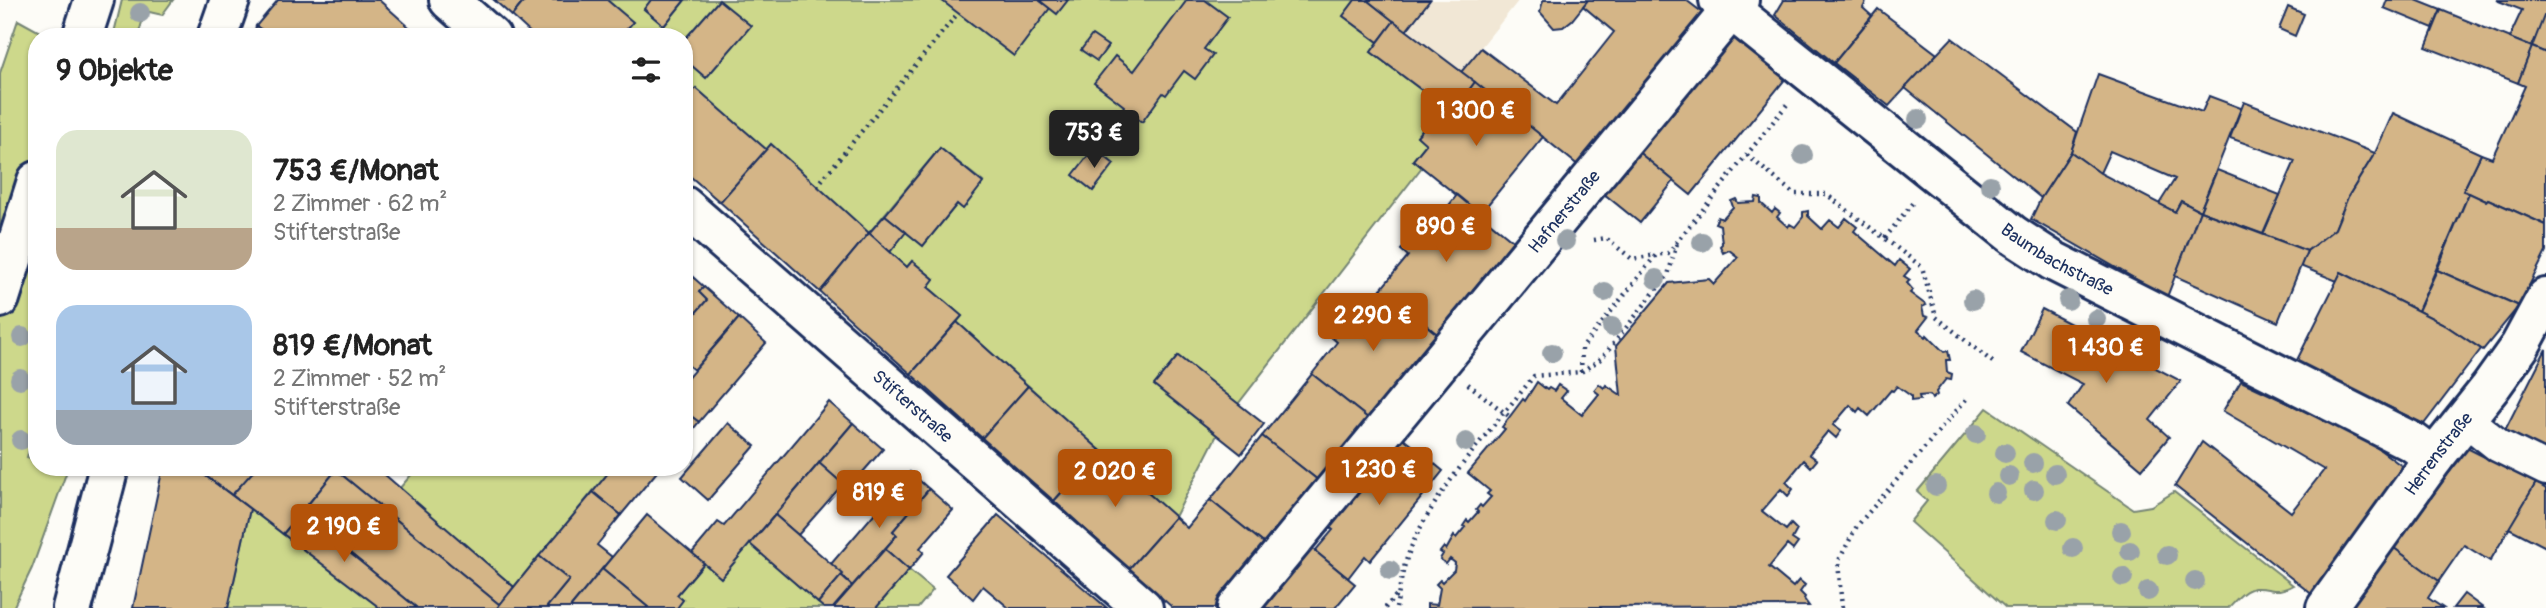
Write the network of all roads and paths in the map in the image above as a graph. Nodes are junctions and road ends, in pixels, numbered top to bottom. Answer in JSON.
{"nodes":[{"id":1,"x":93,"y":0,"type":"edge"},
{"id":2,"x":230,"y":0,"type":"edge"},
{"id":3,"x":449,"y":0,"type":"edge"},
{"id":4,"x":1729,"y":3,"type":"edge"},
{"id":5,"x":958,"y":13,"type":"dead end"},
{"id":6,"x":85,"y":28,"type":"edge"},
{"id":7,"x":220,"y":28,"type":"edge"},
{"id":8,"x":481,"y":28,"type":"edge"},
{"id":9,"x":1813,"y":75,"type":"junction"},
{"id":10,"x":1747,"y":155,"type":"junction"},
{"id":11,"x":817,"y":186,"type":"dead end"},
{"id":12,"x":28,"y":209,"type":"edge"},
{"id":13,"x":693,"y":214,"type":"edge"},
{"id":14,"x":1902,"y":216,"type":"dead end"},
{"id":15,"x":1885,"y":238,"type":"junction"},
{"id":16,"x":1594,"y":240,"type":"dead end"},
{"id":17,"x":1678,"y":240,"type":"junction"},
{"id":18,"x":1656,"y":255,"type":"junction"},
{"id":19,"x":0,"y":298,"type":"edge"},
{"id":20,"x":2546,"y":298,"type":"edge"},
{"id":21,"x":1995,"y":364,"type":"dead end"},
{"id":22,"x":1581,"y":372,"type":"junction"},
{"id":23,"x":1462,"y":379,"type":"dead end"},
{"id":24,"x":1969,"y":396,"type":"dead end"},
{"id":25,"x":1507,"y":415,"type":"junction"},
{"id":26,"x":2465,"y":419,"type":"junction"},
{"id":27,"x":2434,"y":458,"type":"junction"},
{"id":28,"x":2546,"y":470,"type":"edge"},
{"id":29,"x":107,"y":476,"type":"edge"},
{"id":30,"x":1400,"y":590,"type":"junction"},
{"id":31,"x":72,"y":608,"type":"edge"},
{"id":32,"x":1143,"y":608,"type":"edge"},
{"id":33,"x":1237,"y":608,"type":"edge"},
{"id":34,"x":1385,"y":608,"type":"edge"},
{"id":35,"x":1396,"y":608,"type":"edge"},
{"id":36,"x":1842,"y":608,"type":"edge"},
{"id":37,"x":2326,"y":608,"type":"edge"}],
"edges":[{"from":1,"to":6,"type":"street"},
{"from":2,"to":7,"type":"street"},
{"from":3,"to":8,"type":"street"},
{"from":4,"to":9,"type":"street","name":"Baumbachstraße"},
{"from":4,"to":33,"type":"street","name":"Hafnerstraße"},
{"from":5,"to":11,"type":"path"},
{"from":9,"to":10,"type":"path"},
{"from":9,"to":27,"type":"street","name":"Baumbachstraße"},
{"from":10,"to":15,"type":"path"},
{"from":10,"to":17,"type":"path"},
{"from":12,"to":19,"type":"street"},
{"from":13,"to":32,"type":"street","name":"Stifterstraße"},
{"from":14,"to":15,"type":"path"},
{"from":15,"to":21,"type":"path"},
{"from":16,"to":18,"type":"path"},
{"from":17,"to":18,"type":"path"},
{"from":17,"to":22,"type":"path"},
{"from":18,"to":22,"type":"path"},
{"from":20,"to":26,"type":"street","name":"Herrenstraße"},
{"from":22,"to":25,"type":"path"},
{"from":23,"to":25,"type":"path"},
{"from":24,"to":36,"type":"path"},
{"from":25,"to":30,"type":"path"},
{"from":26,"to":27,"type":"street","name":"Herrenstraße"},
{"from":26,"to":28,"type":"street"},
{"from":27,"to":37,"type":"street","name":"Herrenstraße"},
{"from":29,"to":31,"type":"street"},
{"from":30,"to":34,"type":"path"},
{"from":30,"to":35,"type":"path"}]}
